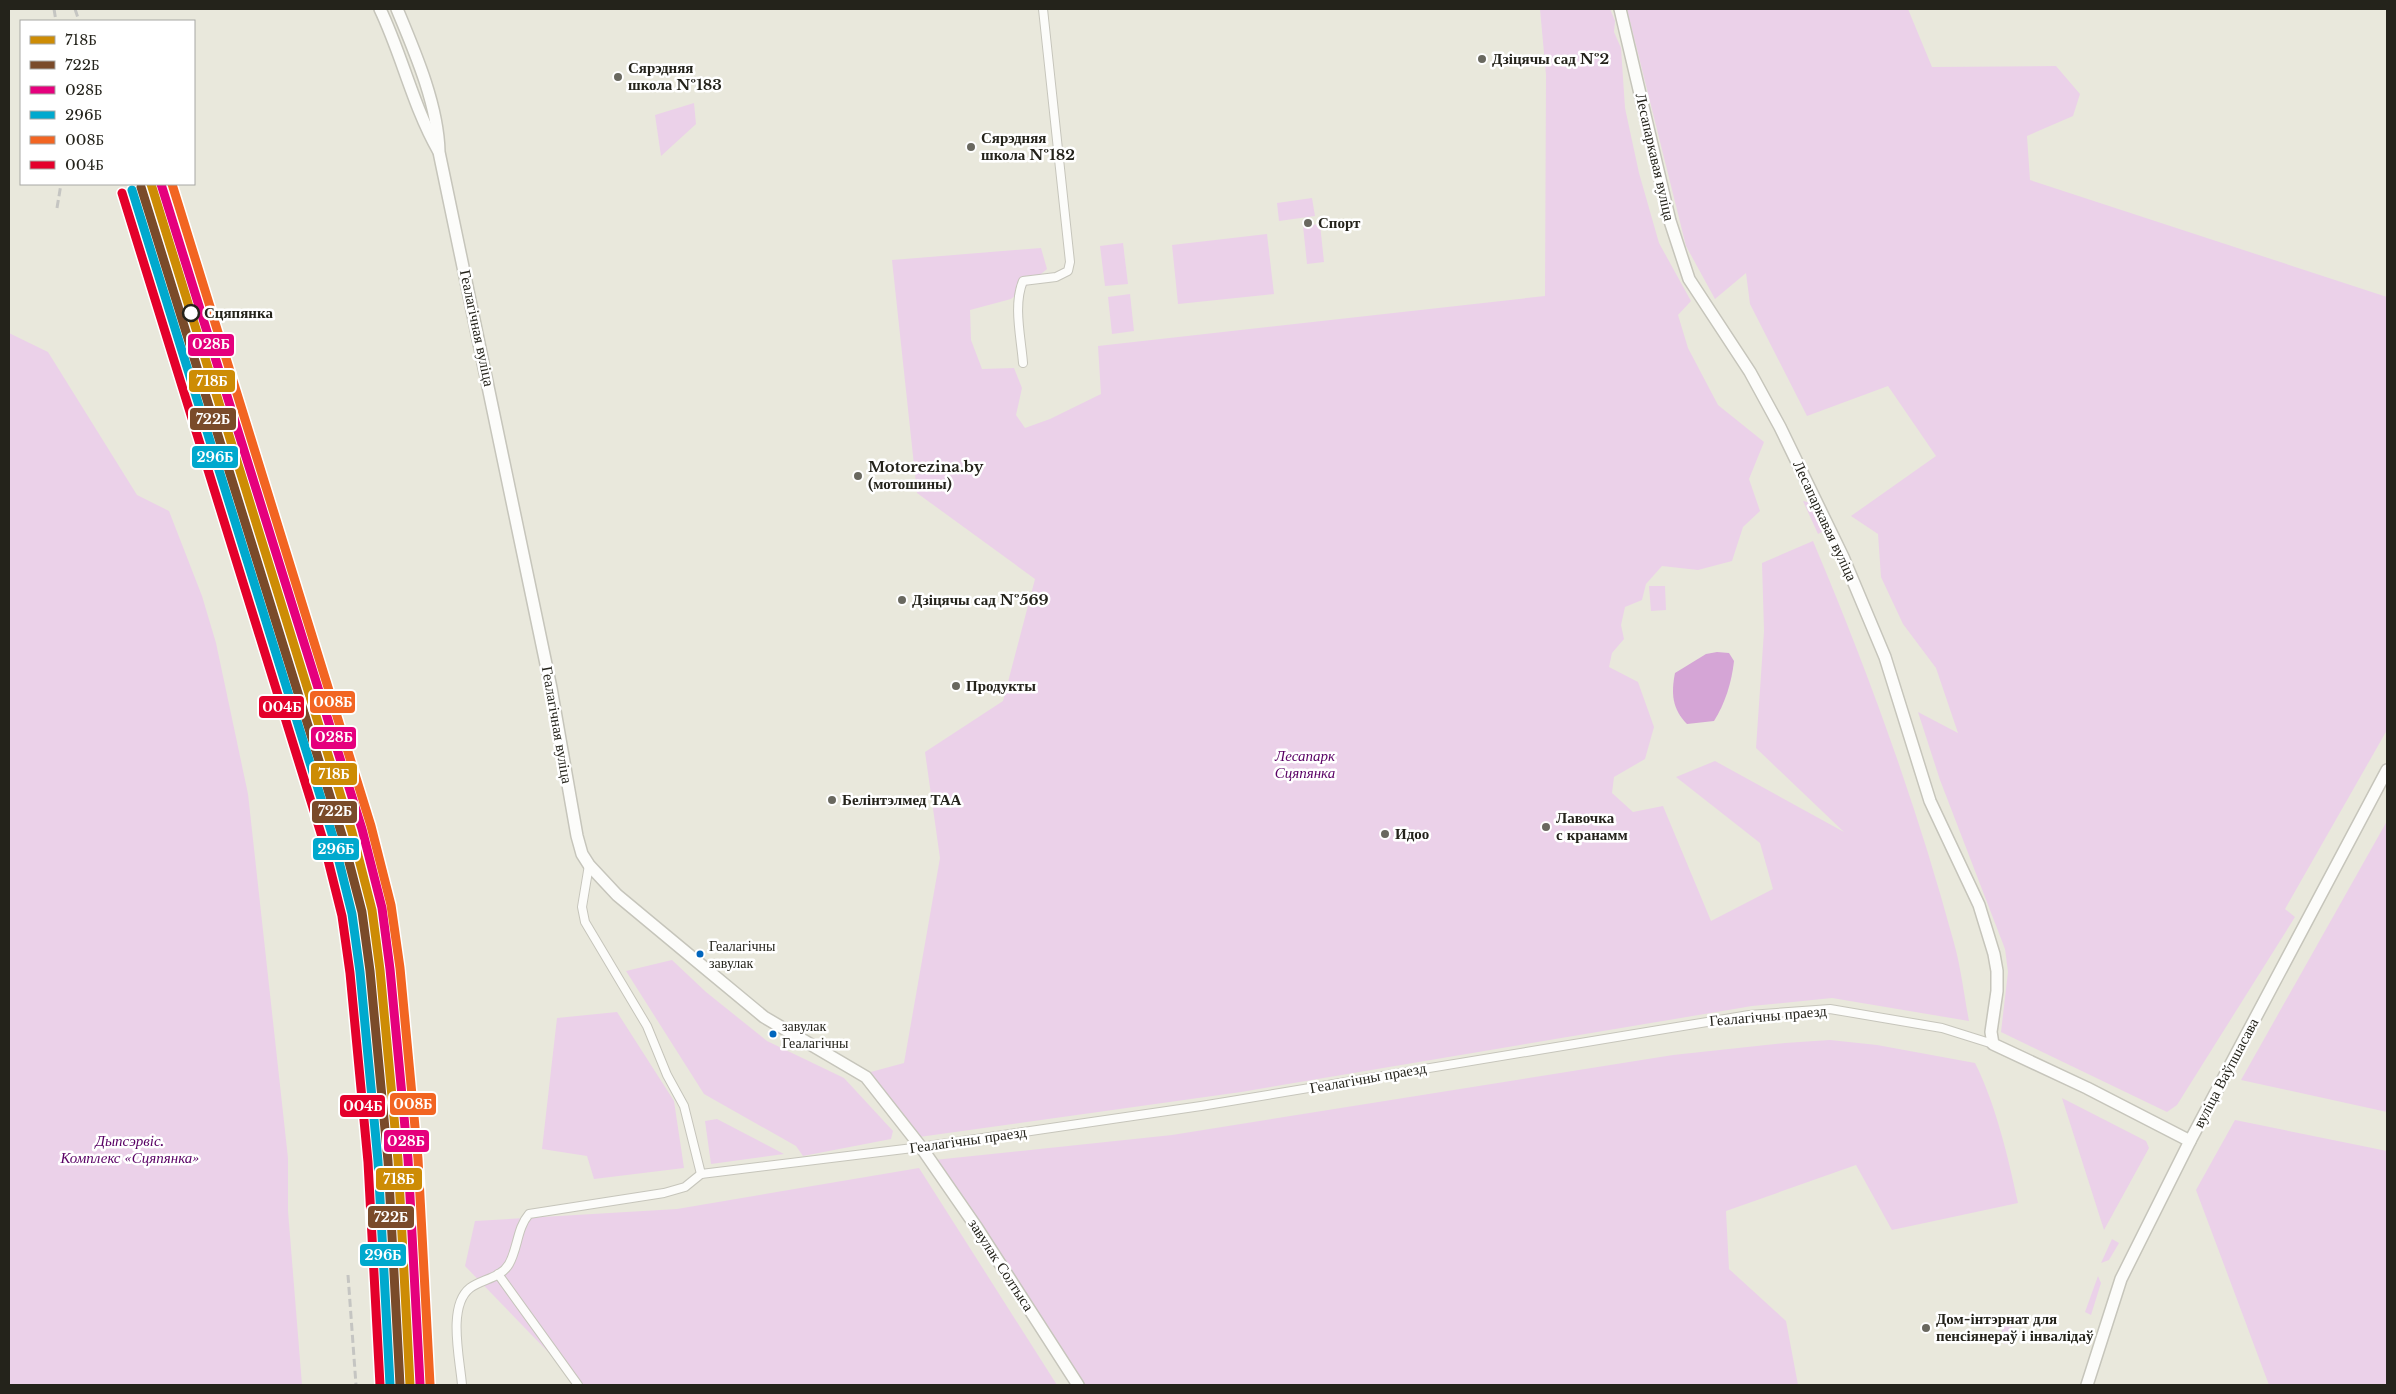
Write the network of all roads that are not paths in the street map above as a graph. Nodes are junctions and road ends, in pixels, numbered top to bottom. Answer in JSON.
{"nodes":[{"id":1,"x":380,"y":9,"type":"edge"},
{"id":2,"x":397,"y":9,"type":"edge"},
{"id":3,"x":1043,"y":9,"type":"edge"},
{"id":4,"x":1620,"y":9,"type":"edge"},
{"id":5,"x":439,"y":152,"type":"junction"},
{"id":6,"x":1023,"y":363,"type":"dead end"},
{"id":7,"x":2387,"y":770,"type":"edge"},
{"id":8,"x":589,"y":865,"type":"junction"},
{"id":9,"x":1993,"y":1044,"type":"junction"},
{"id":10,"x":2190,"y":1141,"type":"junction"},
{"id":11,"x":921,"y":1147,"type":"junction"},
{"id":12,"x":701,"y":1174,"type":"junction"},
{"id":13,"x":498,"y":1274,"type":"junction"},
{"id":14,"x":462,"y":1385,"type":"edge"},
{"id":15,"x":578,"y":1385,"type":"edge"},
{"id":16,"x":1078,"y":1385,"type":"edge"},
{"id":17,"x":2087,"y":1385,"type":"edge"}],
"edges":[{"from":1,"to":5,"type":"street","name":"Геалагічная вуліца"},
{"from":2,"to":5,"type":"street","name":"Геалагічная вуліца"},
{"from":3,"to":6,"type":"street"},
{"from":4,"to":9,"type":"street","name":"Лесапаркавая вуліца"},
{"from":5,"to":8,"type":"street","name":"Геалагічная вуліца"},
{"from":7,"to":10,"type":"street","name":"вуліца Ваўпшасава"},
{"from":8,"to":11,"type":"street","name":"Геалагічная вуліца"},
{"from":8,"to":12,"type":"street"},
{"from":9,"to":10,"type":"street","name":"Геалагічны праезд"},
{"from":9,"to":11,"type":"street","name":"Геалагічны праезд"},
{"from":10,"to":17,"type":"street","name":"вуліца Ваўпшасава"},
{"from":11,"to":12,"type":"street","name":"Геалагічны праезд"},
{"from":11,"to":16,"type":"street","name":"завулак Солтыса"},
{"from":12,"to":13,"type":"street","name":"Геалагічны праезд"},
{"from":13,"to":14,"type":"street"},
{"from":13,"to":15,"type":"street"}]}
